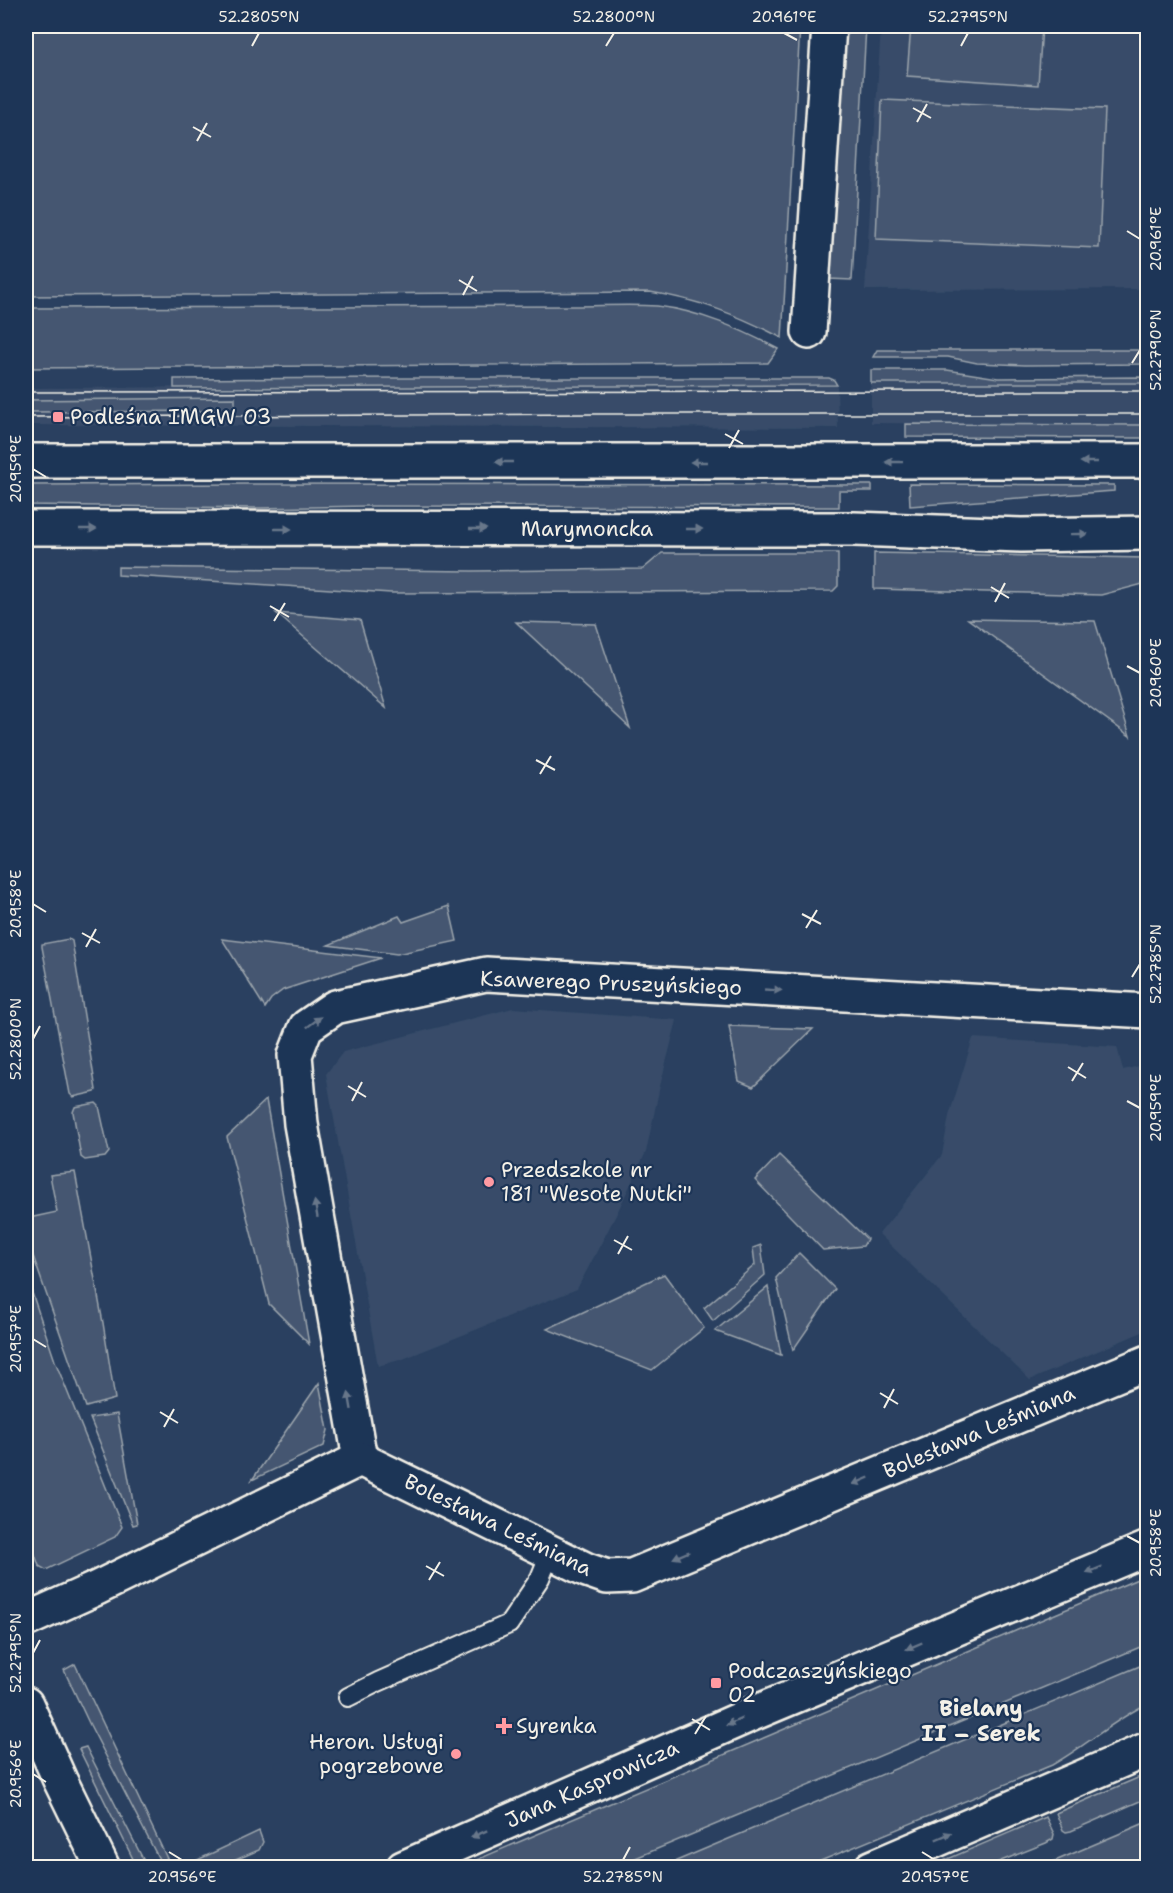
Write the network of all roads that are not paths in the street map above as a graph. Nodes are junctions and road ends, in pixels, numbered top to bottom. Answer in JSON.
{"nodes":[{"id":1,"x":829,"y":26,"type":"edge"},
{"id":2,"x":809,"y":332,"type":"dead end"},
{"id":3,"x":26,"y":461,"type":"edge"},
{"id":4,"x":1148,"y":461,"type":"edge"},
{"id":5,"x":26,"y":528,"type":"edge"},
{"id":6,"x":1148,"y":533,"type":"edge"},
{"id":7,"x":1148,"y":1011,"type":"edge"},
{"id":8,"x":1148,"y":1362,"type":"edge"},
{"id":9,"x":360,"y":1459,"type":"junction"},
{"id":10,"x":1148,"y":1548,"type":"edge"},
{"id":11,"x":551,"y":1551,"type":"junction"},
{"id":12,"x":26,"y":1620,"type":"edge"},
{"id":13,"x":348,"y":1698,"type":"dead end"},
{"id":14,"x":26,"y":1704,"type":"edge"},
{"id":15,"x":1148,"y":1749,"type":"edge"},
{"id":16,"x":103,"y":1868,"type":"edge"},
{"id":17,"x":403,"y":1868,"type":"edge"},
{"id":18,"x":871,"y":1868,"type":"edge"}],
"edges":[{"from":1,"to":2,"type":"street"},
{"from":4,"to":3,"type":"street","one_way":true},
{"from":5,"to":6,"type":"street","name":"Marymoncka","one_way":true},
{"from":9,"to":7,"type":"street","name":"Ksawerego Pruszyńskiego","one_way":true},
{"from":8,"to":11,"type":"street","name":"Bolesława Leśmiana","one_way":true},
{"from":9,"to":11,"type":"street","name":"Bolesława Leśmiana"},
{"from":9,"to":12,"type":"street"},
{"from":10,"to":17,"type":"street","name":"Jana Kasprowicza","one_way":true},
{"from":11,"to":13,"type":"lane"},
{"from":14,"to":16,"type":"street"},
{"from":18,"to":15,"type":"street","one_way":true}]}
